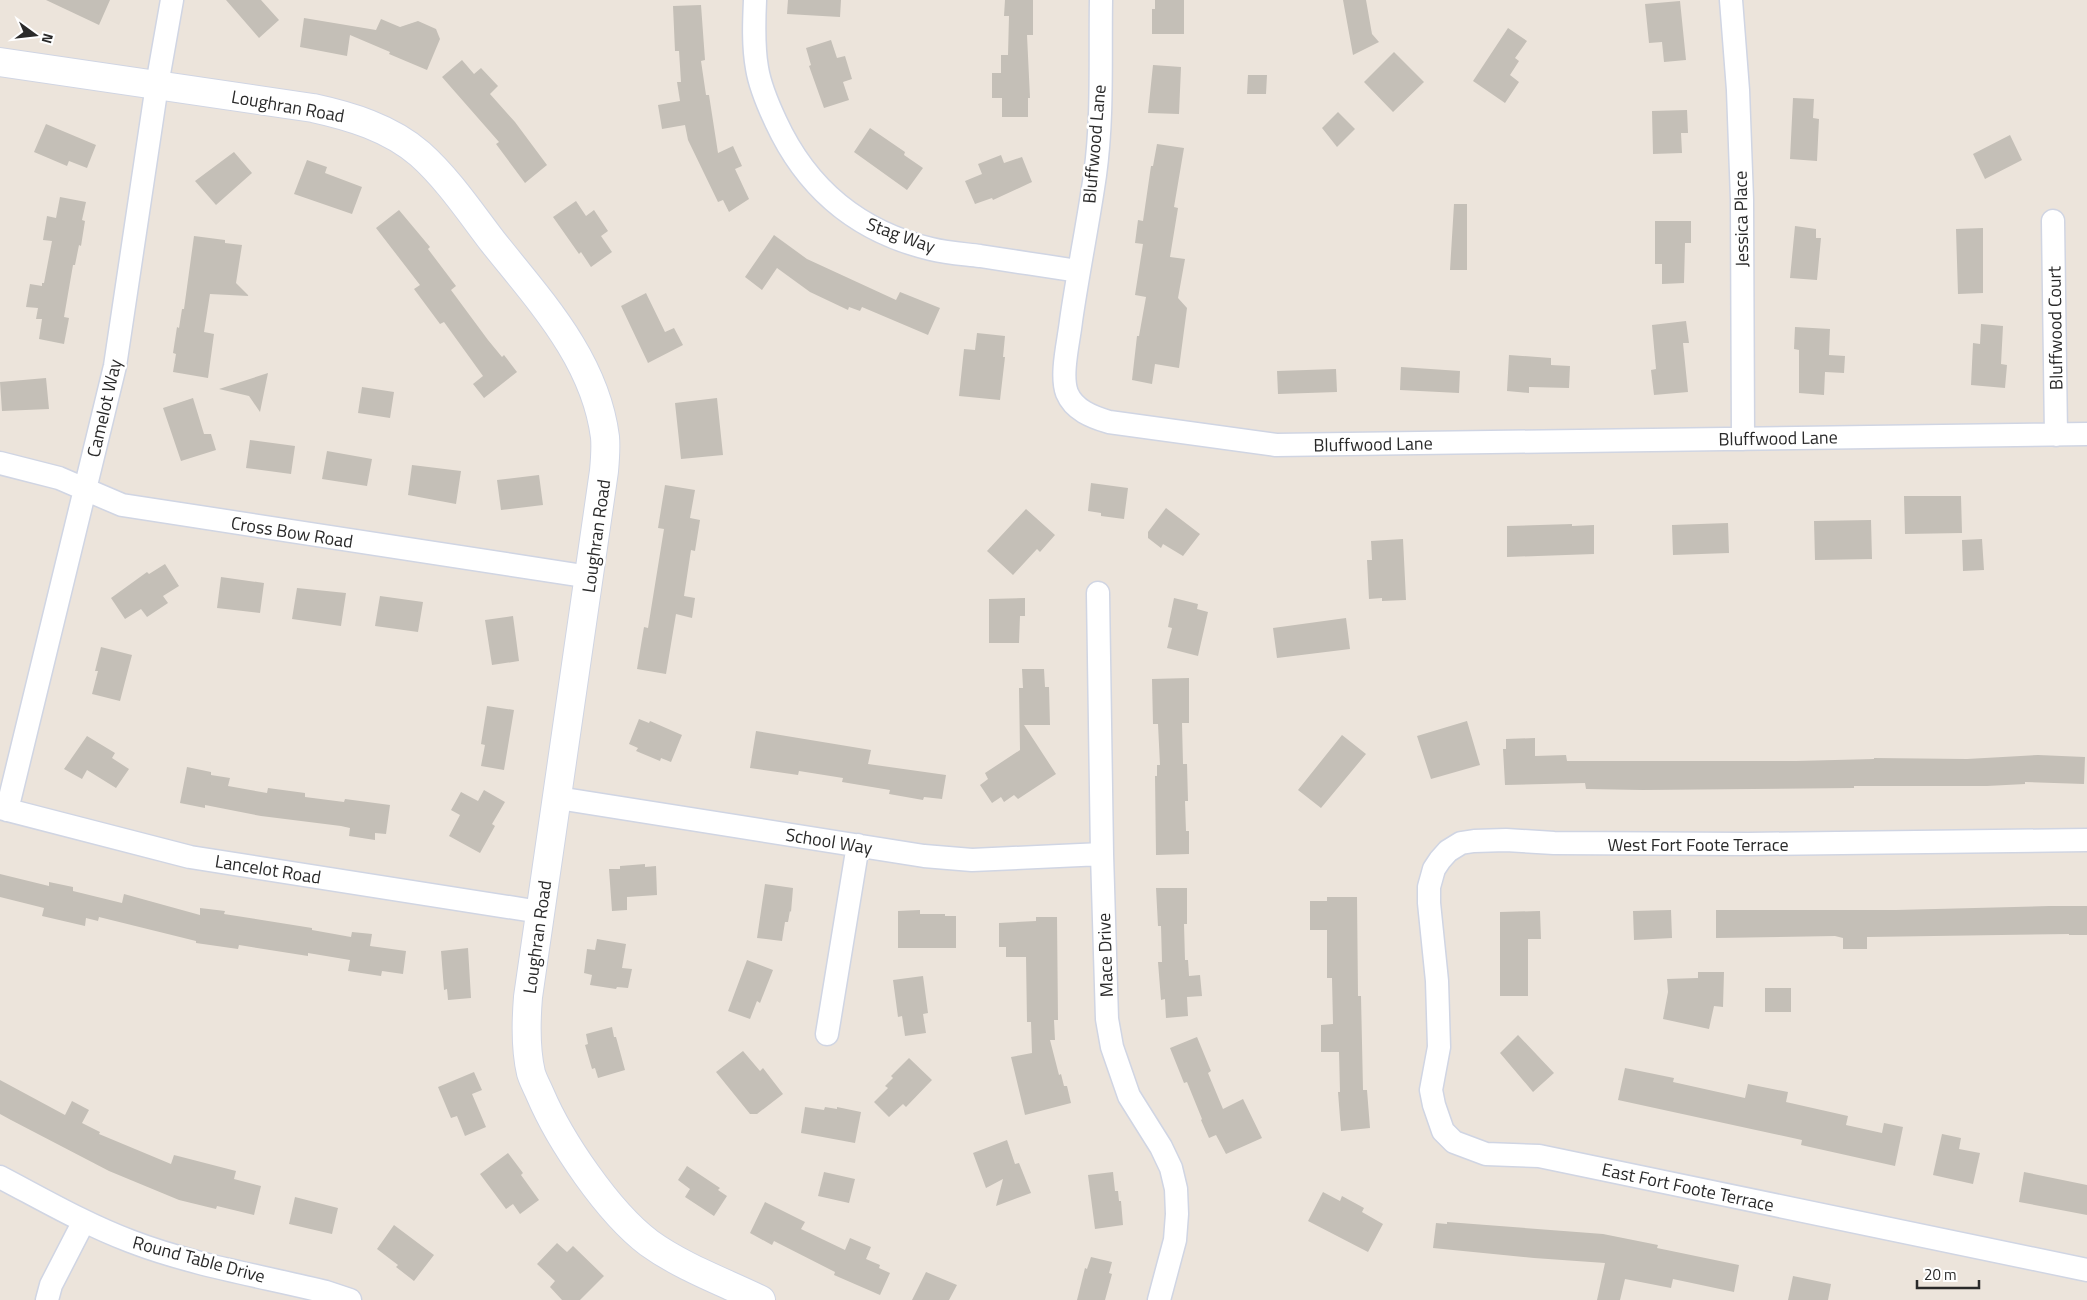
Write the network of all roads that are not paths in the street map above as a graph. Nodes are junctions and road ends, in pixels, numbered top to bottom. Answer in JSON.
{"nodes":[{"id":1,"x":172,"y":0,"type":"edge"},
{"id":2,"x":755,"y":0,"type":"edge"},
{"id":3,"x":1101,"y":0,"type":"edge"},
{"id":4,"x":1731,"y":0,"type":"edge"},
{"id":5,"x":0,"y":62,"type":"edge"},
{"id":6,"x":157,"y":85,"type":"junction"},
{"id":7,"x":2053,"y":221,"type":"dead end"},
{"id":8,"x":1078,"y":271,"type":"junction"},
{"id":9,"x":2087,"y":434,"type":"edge"},
{"id":10,"x":2056,"y":435,"type":"junction"},
{"id":11,"x":1743,"y":439,"type":"junction"},
{"id":12,"x":0,"y":463,"type":"edge"},
{"id":13,"x":85,"y":490,"type":"junction"},
{"id":14,"x":590,"y":577,"type":"junction"},
{"id":15,"x":1098,"y":593,"type":"dead end"},
{"id":16,"x":558,"y":798,"type":"junction"},
{"id":17,"x":4,"y":809,"type":"edge"},
{"id":18,"x":2087,"y":840,"type":"edge"},
{"id":19,"x":858,"y":845,"type":"junction"},
{"id":20,"x":1102,"y":854,"type":"junction"},
{"id":21,"x":540,"y":912,"type":"junction"},
{"id":22,"x":1437,"y":981,"type":"joint"},
{"id":23,"x":827,"y":1034,"type":"dead end"},
{"id":24,"x":0,"y":1176,"type":"edge"},
{"id":25,"x":84,"y":1221,"type":"junction"},
{"id":26,"x":2087,"y":1270,"type":"edge"},
{"id":27,"x":47,"y":1300,"type":"edge"},
{"id":28,"x":350,"y":1300,"type":"edge"},
{"id":29,"x":761,"y":1300,"type":"edge"},
{"id":30,"x":1159,"y":1300,"type":"edge"}],
"edges":[{"from":1,"to":6,"type":"street","name":"Camelot Way"},
{"from":2,"to":8,"type":"street","name":"Stag Way"},
{"from":3,"to":8,"type":"street","name":"Bluffwood Lane"},
{"from":4,"to":11,"type":"street","name":"Jessica Place"},
{"from":5,"to":6,"type":"street","name":"Loughran Road"},
{"from":6,"to":13,"type":"street","name":"Camelot Way"},
{"from":6,"to":14,"type":"street","name":"Loughran Road"},
{"from":7,"to":10,"type":"street","name":"Bluffwood Court"},
{"from":8,"to":11,"type":"street","name":"Bluffwood Lane"},
{"from":9,"to":10,"type":"street","name":"Bluffwood Lane"},
{"from":10,"to":11,"type":"street","name":"Bluffwood Lane"},
{"from":12,"to":13,"type":"street","name":"Cross Bow Road"},
{"from":13,"to":14,"type":"street","name":"Cross Bow Road"},
{"from":13,"to":17,"type":"street","name":"Camelot Way"},
{"from":14,"to":16,"type":"street","name":"Loughran Road"},
{"from":15,"to":20,"type":"street","name":"Mace Drive"},
{"from":16,"to":19,"type":"street","name":"School Way"},
{"from":16,"to":21,"type":"street","name":"Loughran Road"},
{"from":17,"to":21,"type":"street","name":"Lancelot Road"},
{"from":18,"to":22,"type":"street","name":"West Fort Foote Terrace"},
{"from":19,"to":20,"type":"street","name":"School Way"},
{"from":19,"to":23,"type":"street"},
{"from":20,"to":30,"type":"street","name":"Mace Drive"},
{"from":21,"to":29,"type":"street","name":"Loughran Road"},
{"from":22,"to":26,"type":"street","name":"East Fort Foote Terrace"},
{"from":24,"to":25,"type":"street","name":"Round Table Drive"},
{"from":25,"to":27,"type":"street"},
{"from":25,"to":28,"type":"street","name":"Round Table Drive"}]}
